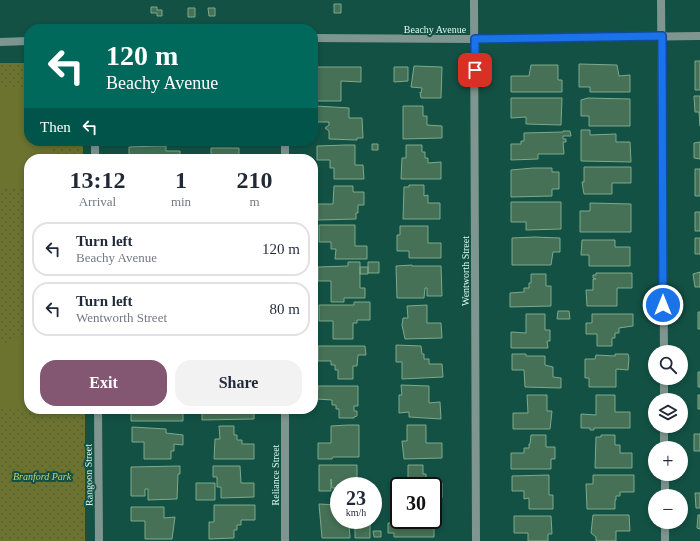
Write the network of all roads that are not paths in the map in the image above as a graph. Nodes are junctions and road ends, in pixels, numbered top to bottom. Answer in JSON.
{"nodes":[{"id":1,"x":474,"y":0,"type":"edge"},
{"id":2,"x":661,"y":0,"type":"edge"},
{"id":3,"x":662,"y":36,"type":"junction"},
{"id":4,"x":700,"y":36,"type":"edge"},
{"id":5,"x":318,"y":38,"type":"edge"},
{"id":6,"x":475,"y":39,"type":"junction"},
{"id":7,"x":24,"y":41,"type":"edge"},
{"id":8,"x":0,"y":42,"type":"edge"},
{"id":9,"x":664,"y":345,"type":"edge"},
{"id":10,"x":98,"y":414,"type":"edge"},
{"id":11,"x":285,"y":414,"type":"edge"},
{"id":12,"x":665,"y":529,"type":"edge"},
{"id":13,"x":99,"y":541,"type":"edge"},
{"id":14,"x":285,"y":541,"type":"edge"},
{"id":15,"x":476,"y":541,"type":"edge"},
{"id":16,"x":665,"y":541,"type":"edge"}],
"edges":[{"from":1,"to":6,"type":"street","name":"Wentworth Street"},
{"from":2,"to":3,"type":"street"},
{"from":3,"to":4,"type":"street","name":"Beachy Avenue"},
{"from":3,"to":6,"type":"street","name":"Beachy Avenue"},
{"from":3,"to":9,"type":"street"},
{"from":5,"to":6,"type":"street","name":"Beachy Avenue"},
{"from":6,"to":15,"type":"street","name":"Wentworth Street"},
{"from":7,"to":8,"type":"street"},
{"from":10,"to":13,"type":"street","name":"Rangoon Street"},
{"from":11,"to":14,"type":"street","name":"Reliance Street"},
{"from":12,"to":16,"type":"street"}]}
